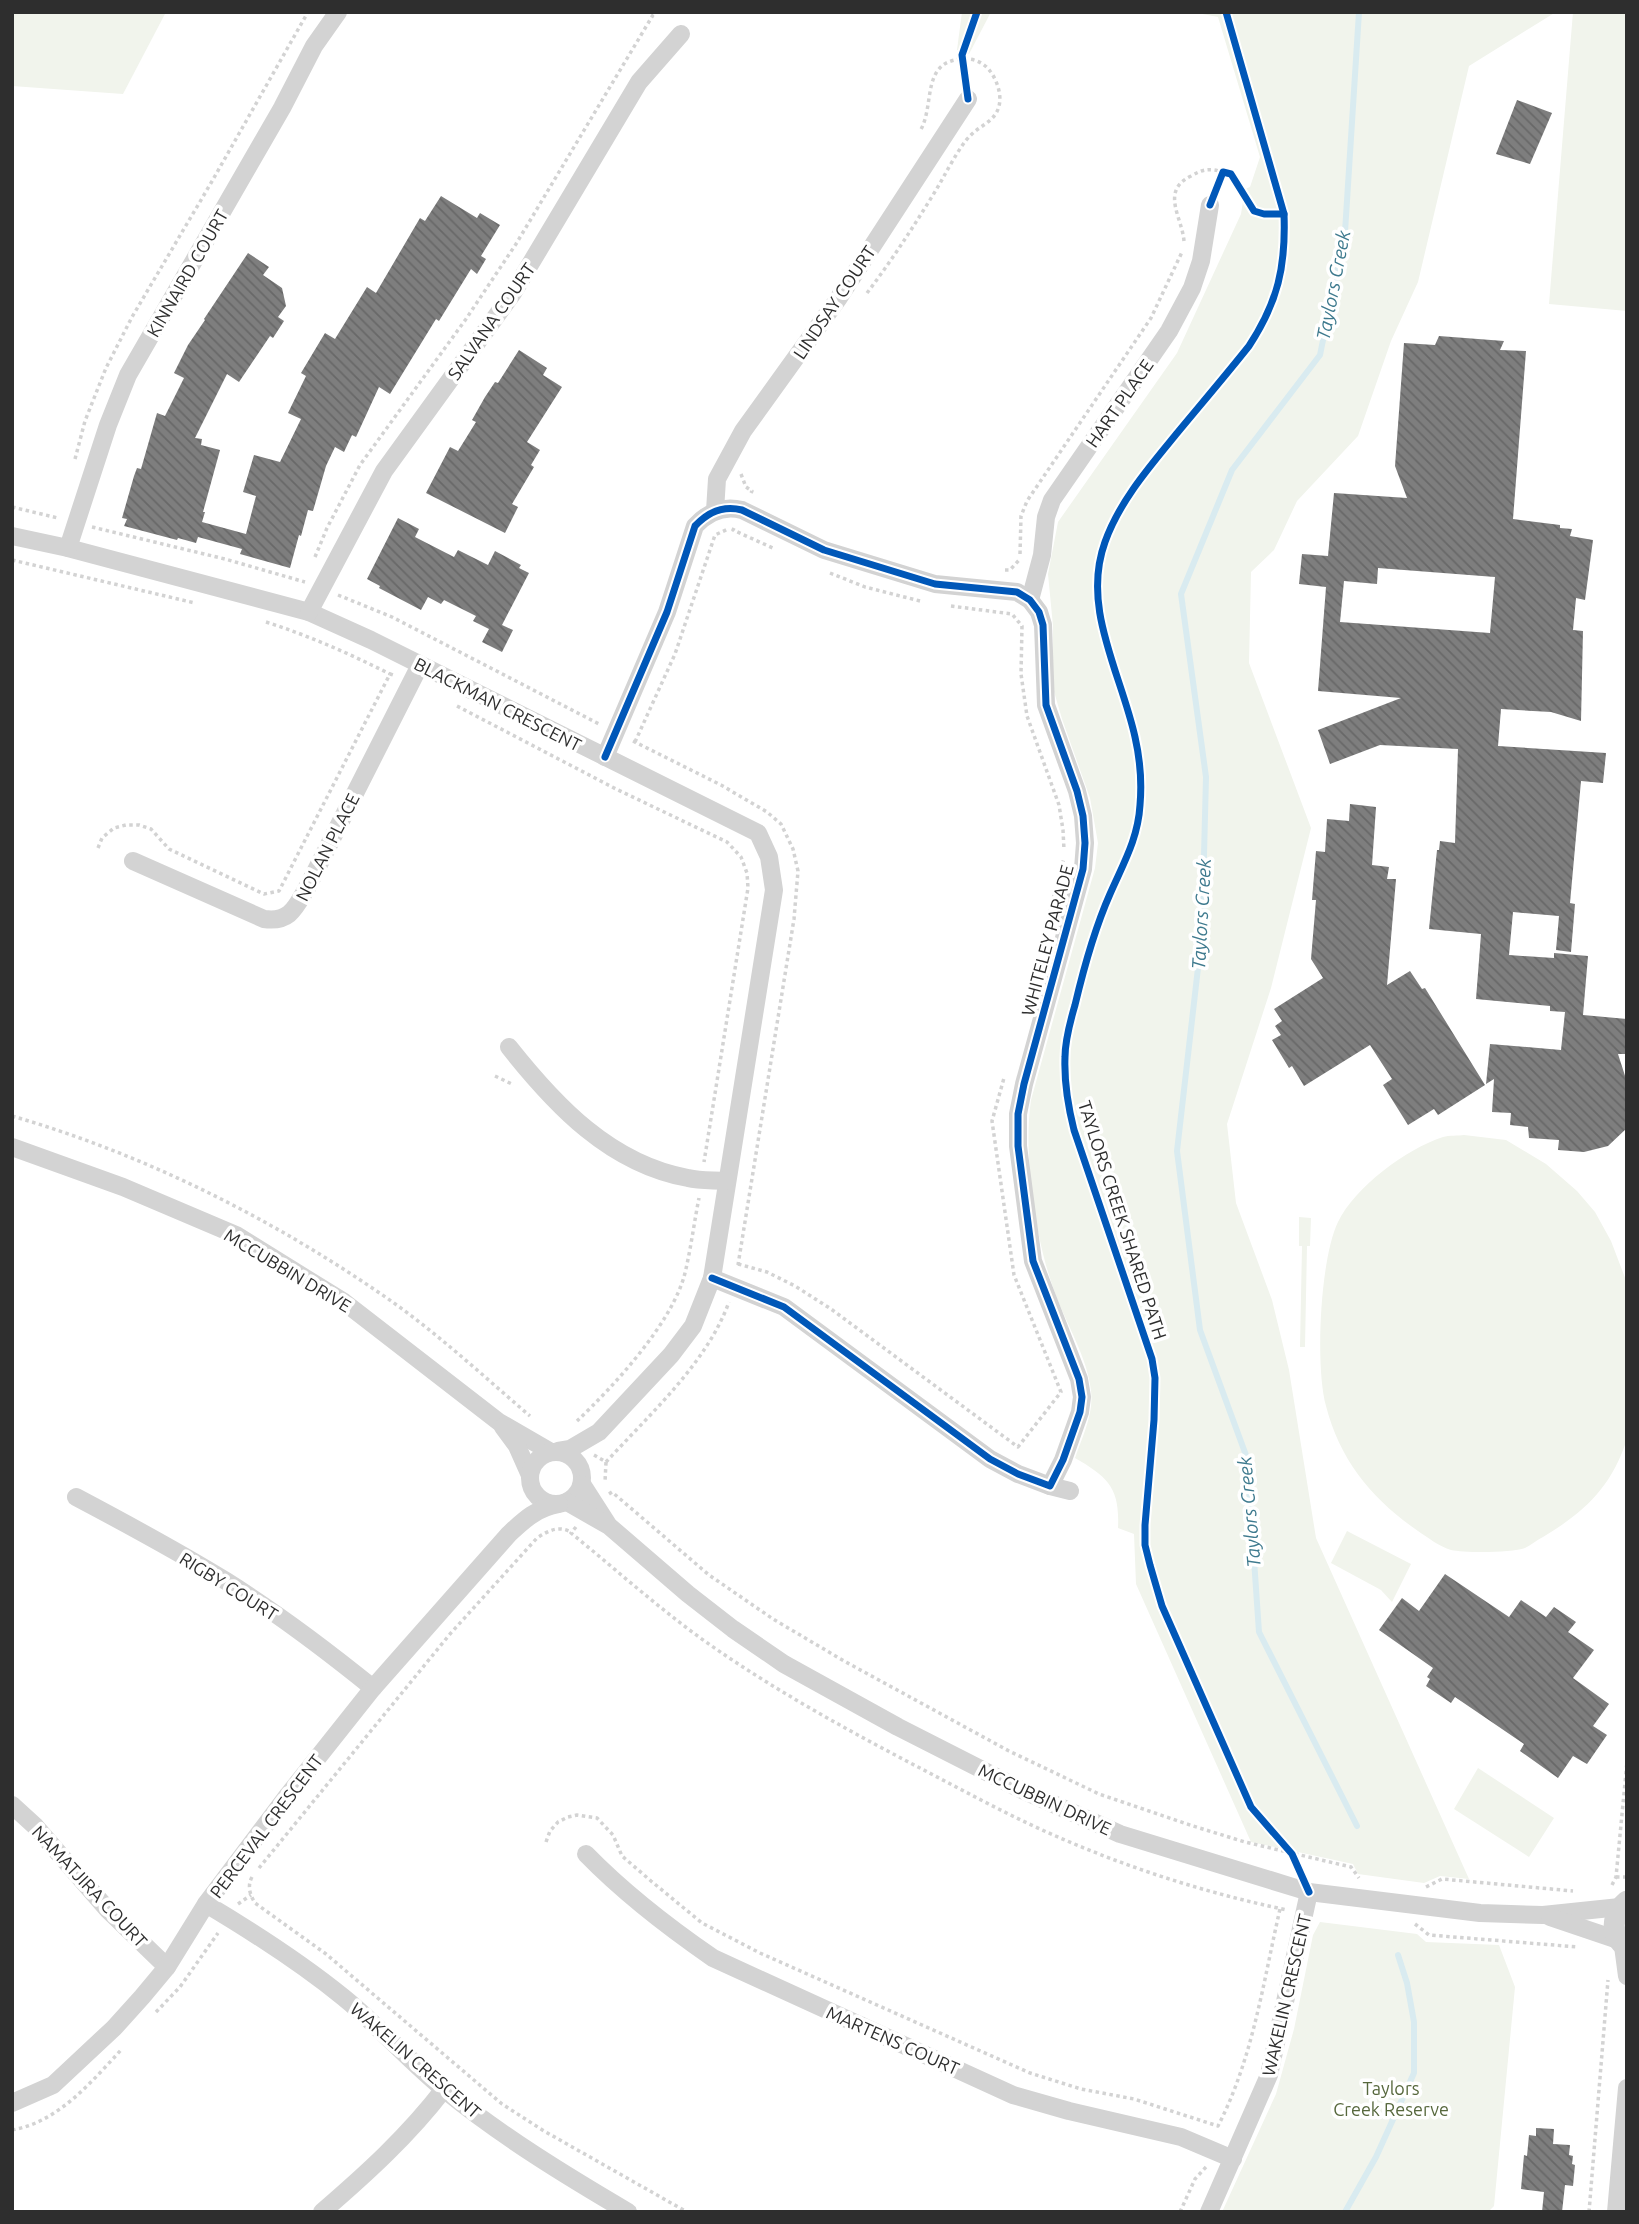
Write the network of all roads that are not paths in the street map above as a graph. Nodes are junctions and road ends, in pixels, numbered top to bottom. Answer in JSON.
{"nodes":[{"id":1,"x":338,"y":12,"type":"edge"},
{"id":2,"x":681,"y":34,"type":"dead end"},
{"id":3,"x":968,"y":99,"type":"road end"},
{"id":4,"x":1210,"y":205,"type":"road end"},
{"id":5,"x":715,"y":510,"type":"junction"},
{"id":6,"x":12,"y":536,"type":"edge"},
{"id":7,"x":68,"y":548,"type":"junction"},
{"id":8,"x":1030,"y":600,"type":"junction"},
{"id":9,"x":309,"y":612,"type":"junction"},
{"id":10,"x":419,"y":665,"type":"junction"},
{"id":11,"x":606,"y":757,"type":"junction"},
{"id":12,"x":133,"y":861,"type":"dead end"},
{"id":13,"x":509,"y":1046,"type":"dead end"},
{"id":14,"x":12,"y":1146,"type":"edge"},
{"id":15,"x":726,"y":1181,"type":"junction"},
{"id":16,"x":712,"y":1278,"type":"junction"},
{"id":17,"x":499,"y":1422,"type":"junction"},
{"id":18,"x":599,"y":1432,"type":"junction"},
{"id":19,"x":554,"y":1452,"type":"junction"},
{"id":20,"x":529,"y":1477,"type":"junction"},
{"id":21,"x":582,"y":1480,"type":"junction"},
{"id":22,"x":1050,"y":1486,"type":"junction"},
{"id":23,"x":1070,"y":1491,"type":"dead end"},
{"id":24,"x":76,"y":1497,"type":"dead end"},
{"id":25,"x":563,"y":1503,"type":"junction"},
{"id":26,"x":592,"y":1510,"type":"junction"},
{"id":27,"x":509,"y":1534,"type":"junction"},
{"id":28,"x":373,"y":1688,"type":"junction"},
{"id":29,"x":12,"y":1805,"type":"edge"},
{"id":30,"x":586,"y":1854,"type":"dead end"},
{"id":31,"x":1310,"y":1892,"type":"junction"},
{"id":32,"x":1625,"y":1903,"type":"edge"},
{"id":33,"x":206,"y":1904,"type":"junction"},
{"id":34,"x":1543,"y":1914,"type":"junction"},
{"id":35,"x":1624,"y":1954,"type":"edge"},
{"id":36,"x":167,"y":1967,"type":"junction"},
{"id":37,"x":1627,"y":2088,"type":"edge"},
{"id":38,"x":444,"y":2090,"type":"junction"},
{"id":39,"x":12,"y":2103,"type":"edge"},
{"id":40,"x":1233,"y":2159,"type":"junction"},
{"id":41,"x":323,"y":2212,"type":"edge"},
{"id":42,"x":628,"y":2212,"type":"edge"},
{"id":43,"x":1209,"y":2212,"type":"edge"},
{"id":44,"x":1616,"y":2212,"type":"edge"}],
"edges":[{"from":1,"to":7,"type":"street","name":"KINNAIRD COURT"},
{"from":2,"to":9,"type":"street","name":"SALVANA COURT"},
{"from":3,"to":5,"type":"street","name":"LINDSAY COURT"},
{"from":4,"to":8,"type":"street","name":"HART PLACE"},
{"from":5,"to":8,"type":"street"},
{"from":5,"to":11,"type":"street"},
{"from":6,"to":7,"type":"street","name":"BLACKMAN CRESCENT"},
{"from":7,"to":9,"type":"street","name":"BLACKMAN CRESCENT"},
{"from":8,"to":22,"type":"street","name":"WHITELEY PARADE"},
{"from":9,"to":10,"type":"street","name":"BLACKMAN CRESCENT"},
{"from":10,"to":11,"type":"street","name":"BLACKMAN CRESCENT"},
{"from":10,"to":12,"type":"street","name":"NOLAN PLACE"},
{"from":11,"to":15,"type":"street","name":"BLACKMAN CRESCENT"},
{"from":13,"to":15,"type":"street"},
{"from":14,"to":17,"type":"street","name":"MCCUBBIN DRIVE"},
{"from":15,"to":16,"type":"street","name":"BLACKMAN CRESCENT"},
{"from":16,"to":18,"type":"street","name":"BLACKMAN CRESCENT"},
{"from":16,"to":22,"type":"street"},
{"from":17,"to":19,"type":"street","name":"MCCUBBIN DRIVE"},
{"from":17,"to":20,"type":"street","name":"MCCUBBIN DRIVE"},
{"from":18,"to":19,"type":"street","name":"BLACKMAN CRESCENT"},
{"from":18,"to":21,"type":"street","name":"BLACKMAN CRESCENT"},
{"from":19,"to":20,"type":"street"},
{"from":19,"to":21,"type":"street"},
{"from":20,"to":25,"type":"street"},
{"from":20,"to":27,"type":"street","name":"PERCEVAL CRESCENT"},
{"from":21,"to":25,"type":"street"},
{"from":21,"to":26,"type":"street","name":"MCCUBBIN DRIVE"},
{"from":22,"to":23,"type":"street"},
{"from":24,"to":28,"type":"street","name":"RIGBY COURT"},
{"from":25,"to":26,"type":"street","name":"MCCUBBIN DRIVE"},
{"from":25,"to":27,"type":"street","name":"PERCEVAL CRESCENT"},
{"from":26,"to":31,"type":"street","name":"MCCUBBIN DRIVE"},
{"from":27,"to":28,"type":"street","name":"PERCEVAL CRESCENT"},
{"from":28,"to":33,"type":"street","name":"PERCEVAL CRESCENT"},
{"from":29,"to":36,"type":"street","name":"NAMATJIRA COURT"},
{"from":30,"to":40,"type":"street","name":"MARTENS COURT"},
{"from":31,"to":34,"type":"street","name":"MCCUBBIN DRIVE"},
{"from":31,"to":40,"type":"street","name":"WAKELIN CRESCENT"},
{"from":32,"to":34,"type":"street","name":"MCCUBBIN DRIVE"},
{"from":32,"to":35,"type":"street"},
{"from":33,"to":36,"type":"street","name":"PERCEVAL CRESCENT"},
{"from":33,"to":38,"type":"street","name":"WAKELIN CRESCENT"},
{"from":34,"to":35,"type":"street","name":"MCCUBBIN DRIVE"},
{"from":36,"to":39,"type":"street","name":"PERCEVAL CRESCENT"},
{"from":37,"to":44,"type":"street"},
{"from":38,"to":41,"type":"street"},
{"from":38,"to":42,"type":"street","name":"WAKELIN CRESCENT"},
{"from":40,"to":43,"type":"street","name":"WAKELIN CRESCENT"}]}
